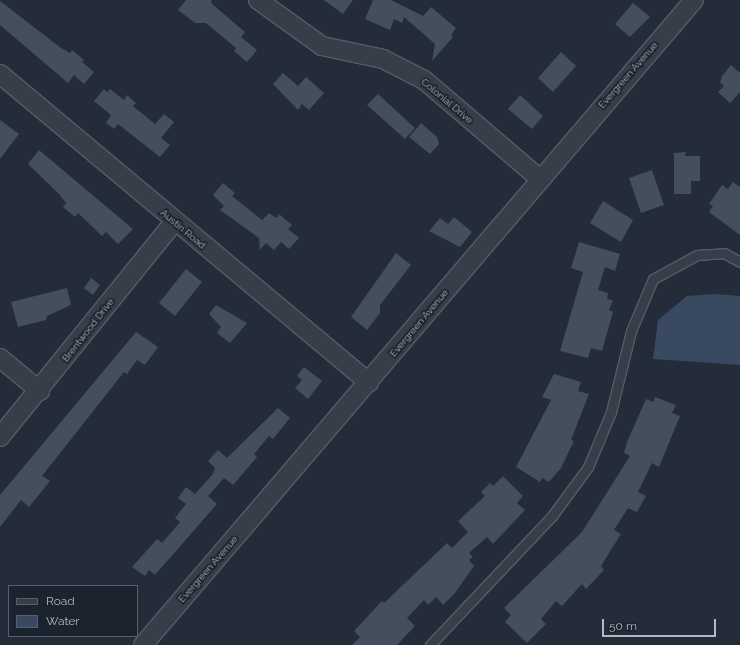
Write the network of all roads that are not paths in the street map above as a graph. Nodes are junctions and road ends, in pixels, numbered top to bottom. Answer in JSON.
{"nodes":[{"id":1,"x":258,"y":0,"type":"edge"},
{"id":2,"x":694,"y":0,"type":"edge"},
{"id":3,"x":0,"y":74,"type":"edge"},
{"id":4,"x":540,"y":179,"type":"junction"},
{"id":5,"x":174,"y":222,"type":"junction"},
{"id":6,"x":740,"y":262,"type":"edge"},
{"id":7,"x":0,"y":358,"type":"edge"},
{"id":8,"x":369,"y":382,"type":"junction"},
{"id":9,"x":40,"y":391,"type":"junction"},
{"id":10,"x":0,"y":437,"type":"edge"},
{"id":11,"x":143,"y":645,"type":"edge"},
{"id":12,"x":430,"y":645,"type":"edge"}],
"edges":[{"from":1,"to":4,"type":"street","name":"Colonial Drive"},
{"from":2,"to":4,"type":"street","name":"Evergreen Avenue"},
{"from":3,"to":5,"type":"street","name":"Austin Road"},
{"from":4,"to":8,"type":"street","name":"Evergreen Avenue"},
{"from":5,"to":8,"type":"street","name":"Austin Road"},
{"from":5,"to":9,"type":"street","name":"Brentwood Drive"},
{"from":6,"to":12,"type":"lane"},
{"from":7,"to":9,"type":"street"},
{"from":8,"to":11,"type":"street","name":"Evergreen Avenue"},
{"from":9,"to":10,"type":"street","name":"Brentwood Drive"}]}
